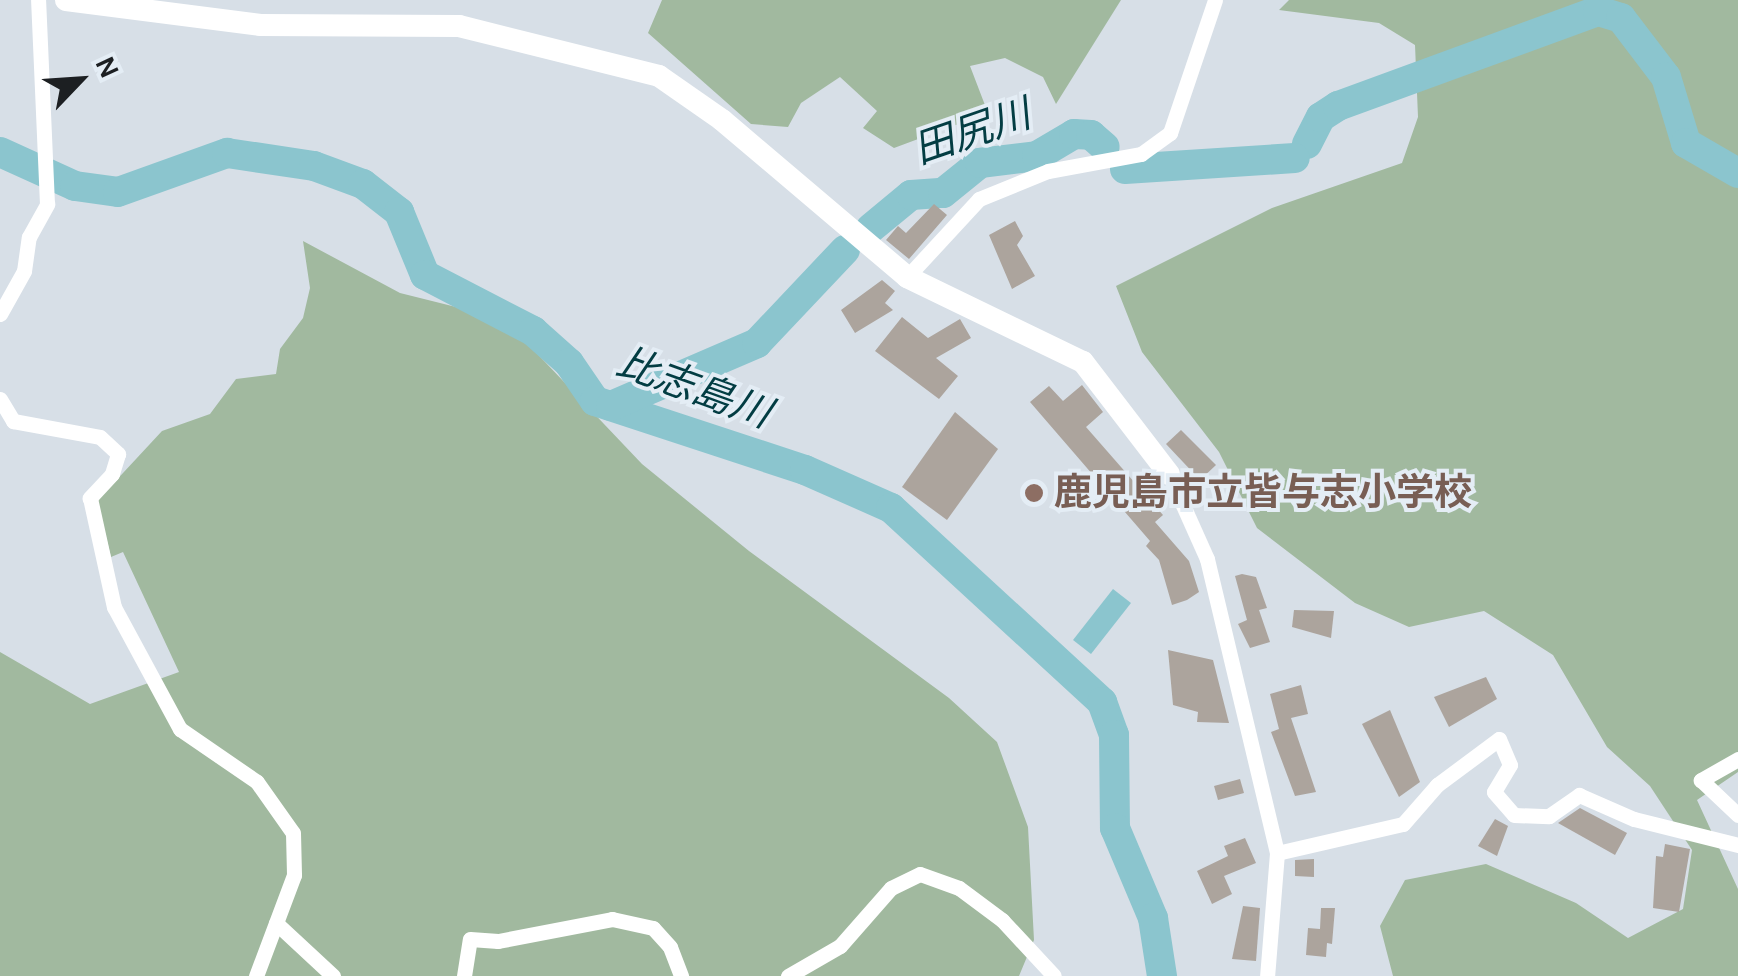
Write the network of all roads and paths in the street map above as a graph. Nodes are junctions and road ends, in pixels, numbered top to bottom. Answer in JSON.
{"nodes":[{"id":1,"x":38,"y":0,"type":"edge"},
{"id":2,"x":66,"y":0,"type":"edge"},
{"id":3,"x":1215,"y":0,"type":"edge"},
{"id":4,"x":907,"y":276,"type":"junction"},
{"id":5,"x":0,"y":314,"type":"edge"},
{"id":6,"x":0,"y":399,"type":"edge"},
{"id":7,"x":1168,"y":474,"type":"joint"},
{"id":8,"x":1738,"y":760,"type":"edge"},
{"id":9,"x":1738,"y":815,"type":"edge"},
{"id":10,"x":1738,"y":845,"type":"edge"},
{"id":11,"x":1277,"y":853,"type":"junction"},
{"id":12,"x":276,"y":923,"type":"junction"},
{"id":13,"x":256,"y":976,"type":"edge"},
{"id":14,"x":333,"y":976,"type":"edge"},
{"id":15,"x":464,"y":976,"type":"edge"},
{"id":16,"x":680,"y":976,"type":"edge"},
{"id":17,"x":788,"y":976,"type":"edge"},
{"id":18,"x":1054,"y":976,"type":"edge"},
{"id":19,"x":1267,"y":976,"type":"edge"}],
"edges":[{"from":1,"to":5,"type":"street"},
{"from":2,"to":4,"type":"street"},
{"from":3,"to":4,"type":"street"},
{"from":4,"to":7,"type":"street"},
{"from":6,"to":12,"type":"street"},
{"from":7,"to":11,"type":"street"},
{"from":8,"to":9,"type":"street"},
{"from":10,"to":11,"type":"street"},
{"from":11,"to":19,"type":"street"},
{"from":12,"to":13,"type":"street"},
{"from":12,"to":14,"type":"street"},
{"from":15,"to":16,"type":"street"},
{"from":17,"to":18,"type":"street"}]}
